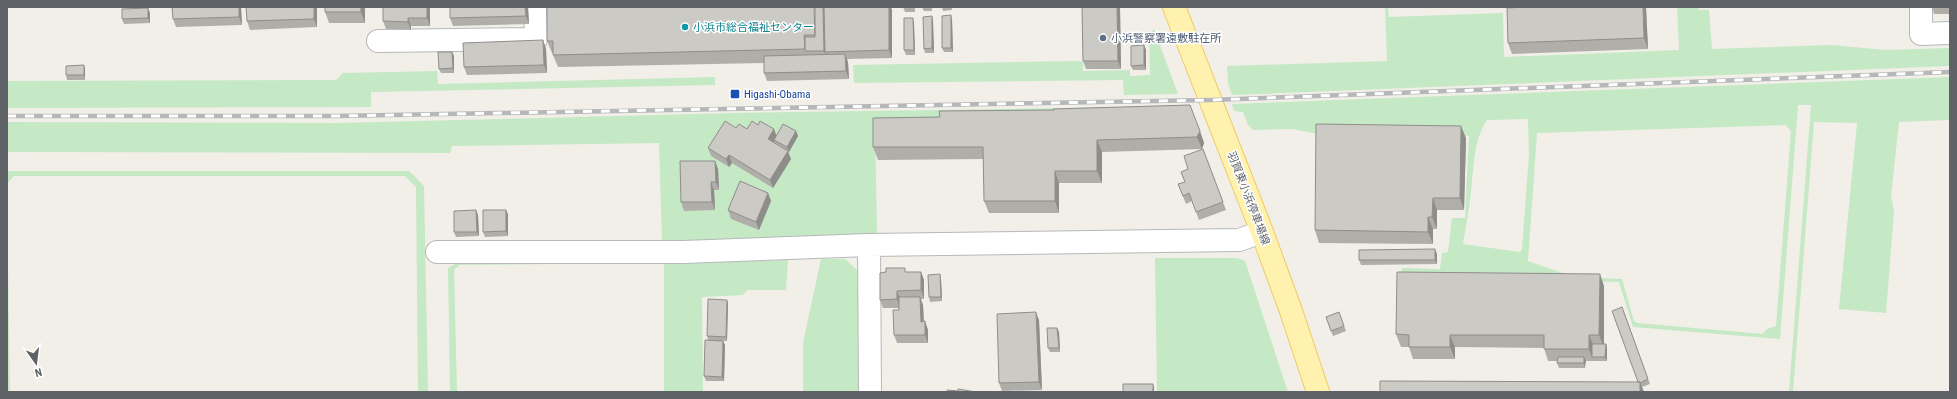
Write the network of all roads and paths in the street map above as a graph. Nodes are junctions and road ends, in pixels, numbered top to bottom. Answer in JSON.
{"nodes":[{"id":1,"x":535,"y":7,"type":"edge"},
{"id":2,"x":1174,"y":7,"type":"edge"},
{"id":3,"x":1921,"y":7,"type":"edge"},
{"id":4,"x":1950,"y":33,"type":"edge"},
{"id":5,"x":378,"y":41,"type":"dead end"},
{"id":6,"x":1262,"y":232,"type":"junction"},
{"id":7,"x":869,"y":245,"type":"junction"},
{"id":8,"x":437,"y":252,"type":"dead end"},
{"id":9,"x":870,"y":392,"type":"edge"},
{"id":10,"x":1318,"y":392,"type":"edge"}],
"edges":[{"from":1,"to":5,"type":"street"},
{"from":2,"to":6,"type":"main road","name":"羽賀東小浜停車場線"},
{"from":3,"to":4,"type":"street"},
{"from":6,"to":7,"type":"street"},
{"from":6,"to":10,"type":"main road","name":"羽賀東小浜停車場線"},
{"from":7,"to":8,"type":"street"},
{"from":7,"to":9,"type":"street"}]}
